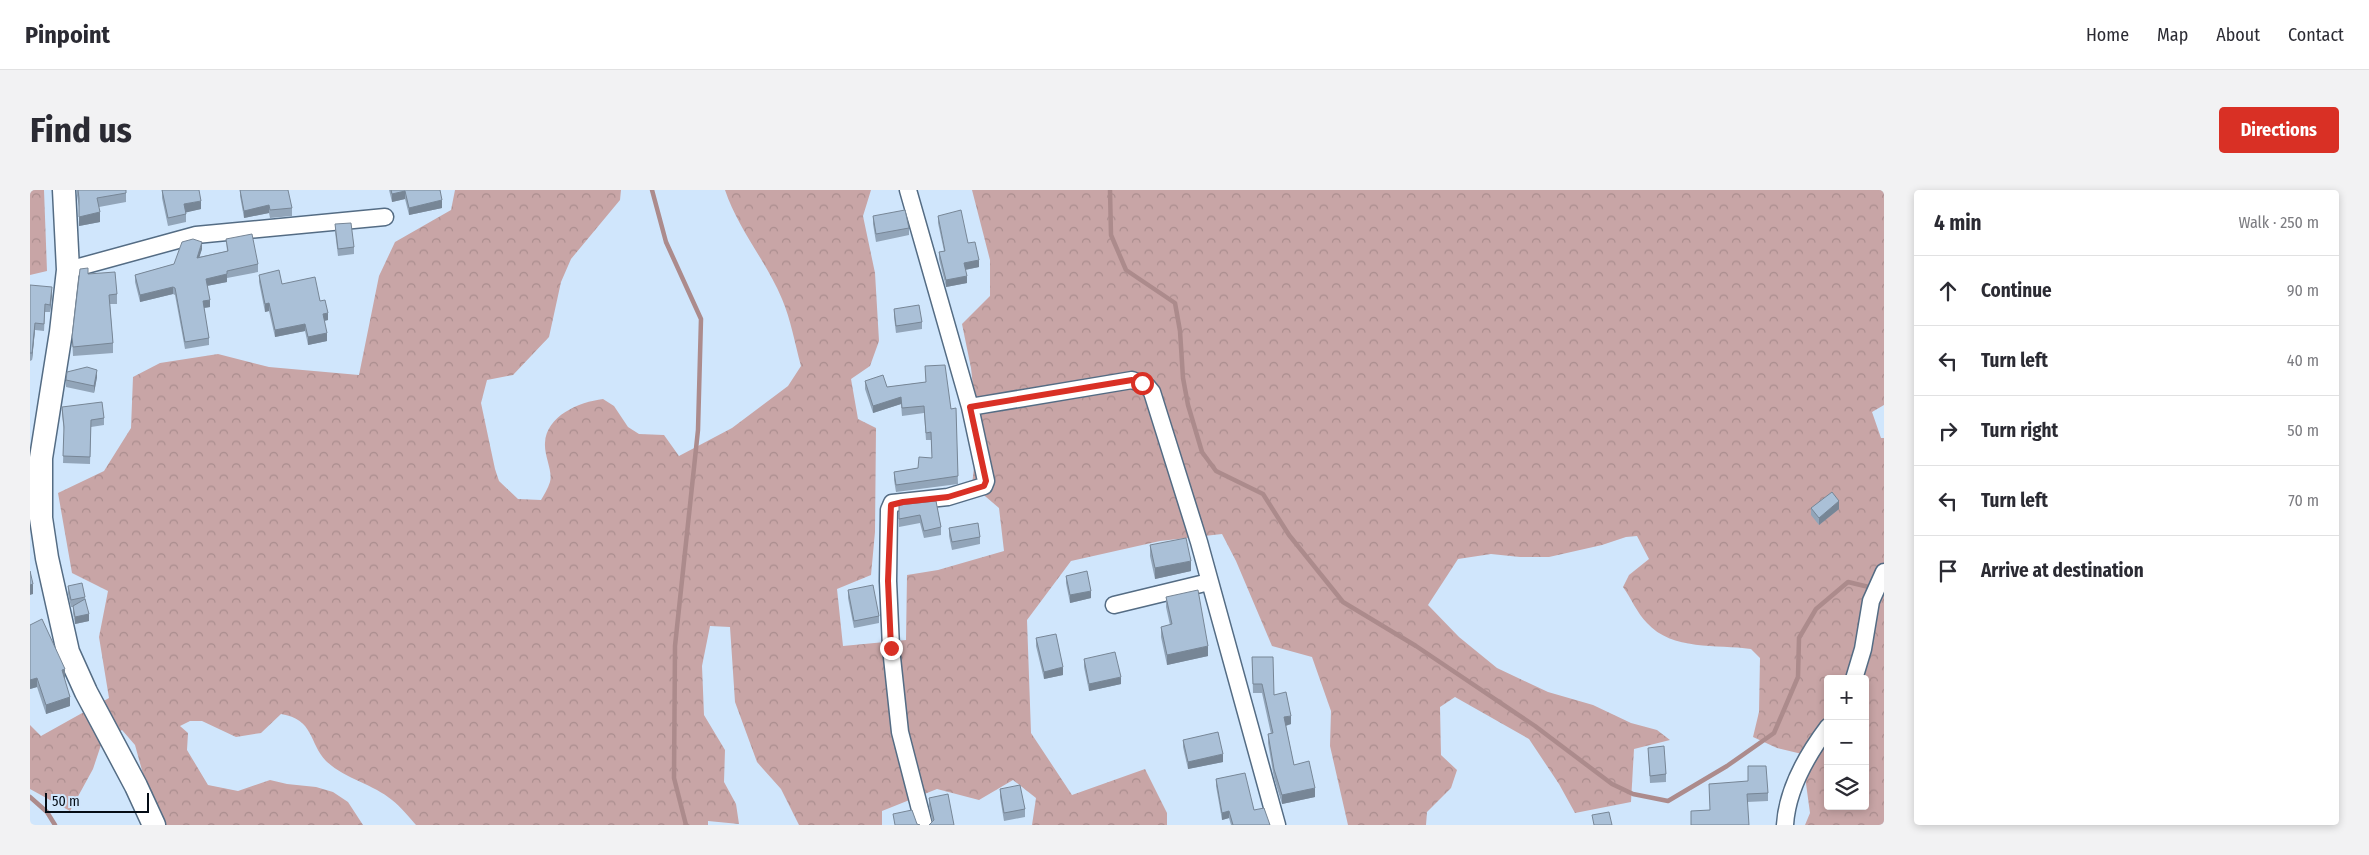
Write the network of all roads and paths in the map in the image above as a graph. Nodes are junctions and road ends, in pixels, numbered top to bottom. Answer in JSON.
{"nodes":[{"id":1,"x":64,"y":190,"type":"edge"},
{"id":2,"x":908,"y":190,"type":"edge"},
{"id":3,"x":385,"y":218,"type":"dead end"},
{"id":4,"x":68,"y":270,"type":"junction"},
{"id":5,"x":970,"y":407,"type":"junction"},
{"id":6,"x":1883,"y":573,"type":"edge"},
{"id":7,"x":1210,"y":582,"type":"junction"},
{"id":8,"x":1114,"y":606,"type":"dead end"},
{"id":9,"x":1855,"y":675,"type":"edge"},
{"id":10,"x":1824,"y":732,"type":"edge"},
{"id":11,"x":154,"y":825,"type":"edge"},
{"id":12,"x":924,"y":825,"type":"edge"},
{"id":13,"x":1277,"y":825,"type":"edge"},
{"id":14,"x":1785,"y":825,"type":"edge"}],
"edges":[{"from":1,"to":4,"type":"street"},
{"from":2,"to":5,"type":"street"},
{"from":3,"to":4,"type":"street"},
{"from":4,"to":11,"type":"street"},
{"from":5,"to":7,"type":"street"},
{"from":5,"to":12,"type":"street"},
{"from":6,"to":9,"type":"street"},
{"from":7,"to":8,"type":"street"},
{"from":7,"to":13,"type":"street"},
{"from":10,"to":14,"type":"street"}]}
